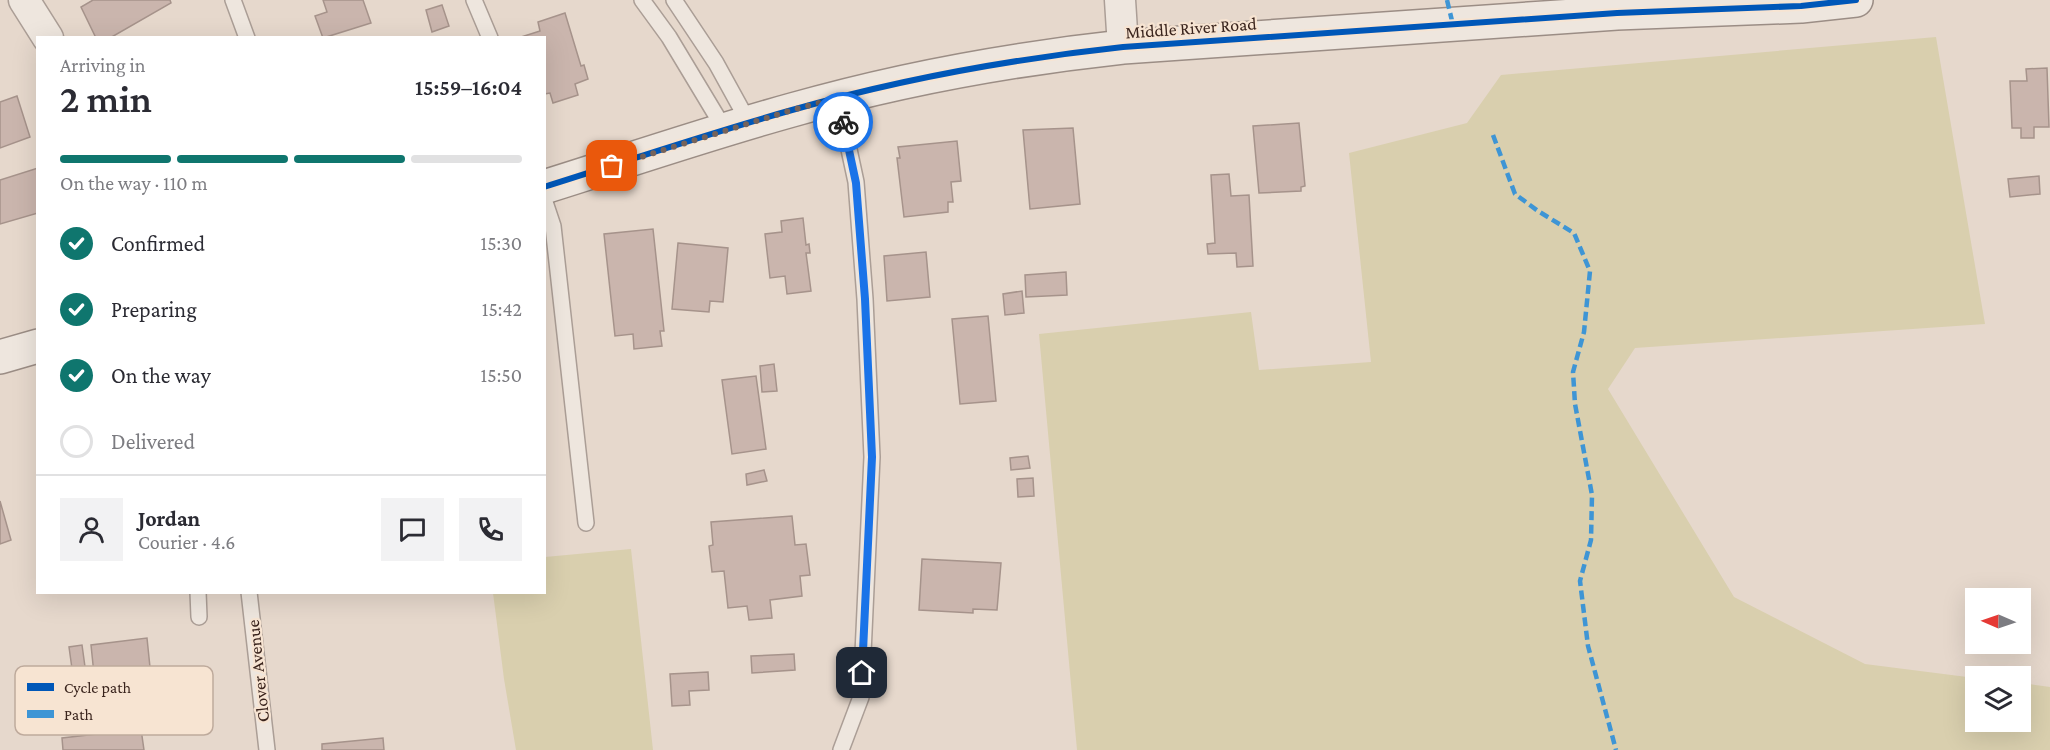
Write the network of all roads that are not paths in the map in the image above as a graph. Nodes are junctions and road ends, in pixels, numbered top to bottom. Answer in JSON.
{"nodes":[{"id":1,"x":24,"y":0,"type":"edge"},
{"id":2,"x":232,"y":0,"type":"edge"},
{"id":3,"x":474,"y":0,"type":"edge"},
{"id":4,"x":642,"y":0,"type":"edge"},
{"id":5,"x":674,"y":0,"type":"edge"},
{"id":6,"x":1120,"y":0,"type":"edge"},
{"id":7,"x":1856,"y":0,"type":"edge"},
{"id":8,"x":47,"y":36,"type":"edge"},
{"id":9,"x":246,"y":36,"type":"edge"},
{"id":10,"x":489,"y":36,"type":"edge"},
{"id":11,"x":1123,"y":47,"type":"junction"},
{"id":12,"x":838,"y":98,"type":"junction"},
{"id":13,"x":737,"y":126,"type":"junction"},
{"id":14,"x":546,"y":186,"type":"edge"},
{"id":15,"x":546,"y":205,"type":"edge"},
{"id":16,"x":36,"y":347,"type":"edge"},
{"id":17,"x":0,"y":357,"type":"edge"},
{"id":18,"x":586,"y":523,"type":"dead end"},
{"id":19,"x":198,"y":594,"type":"edge"},
{"id":20,"x":249,"y":594,"type":"edge"},
{"id":21,"x":199,"y":617,"type":"dead end"},
{"id":22,"x":267,"y":750,"type":"edge"},
{"id":23,"x":842,"y":750,"type":"edge"}],
"edges":[{"from":1,"to":8,"type":"street"},
{"from":2,"to":9,"type":"lane"},
{"from":3,"to":10,"type":"lane"},
{"from":4,"to":13,"type":"lane"},
{"from":5,"to":13,"type":"lane"},
{"from":6,"to":11,"type":"street"},
{"from":7,"to":11,"type":"street","name":"Middle River Road"},
{"from":11,"to":12,"type":"street","name":"Middle River Road"},
{"from":12,"to":13,"type":"street","name":"Middle River Road"},
{"from":12,"to":23,"type":"lane"},
{"from":13,"to":14,"type":"street","name":"Middle River Road"},
{"from":15,"to":18,"type":"lane"},
{"from":16,"to":17,"type":"street"},
{"from":19,"to":21,"type":"lane"},
{"from":20,"to":22,"type":"lane","name":"Clover Avenue"}]}
